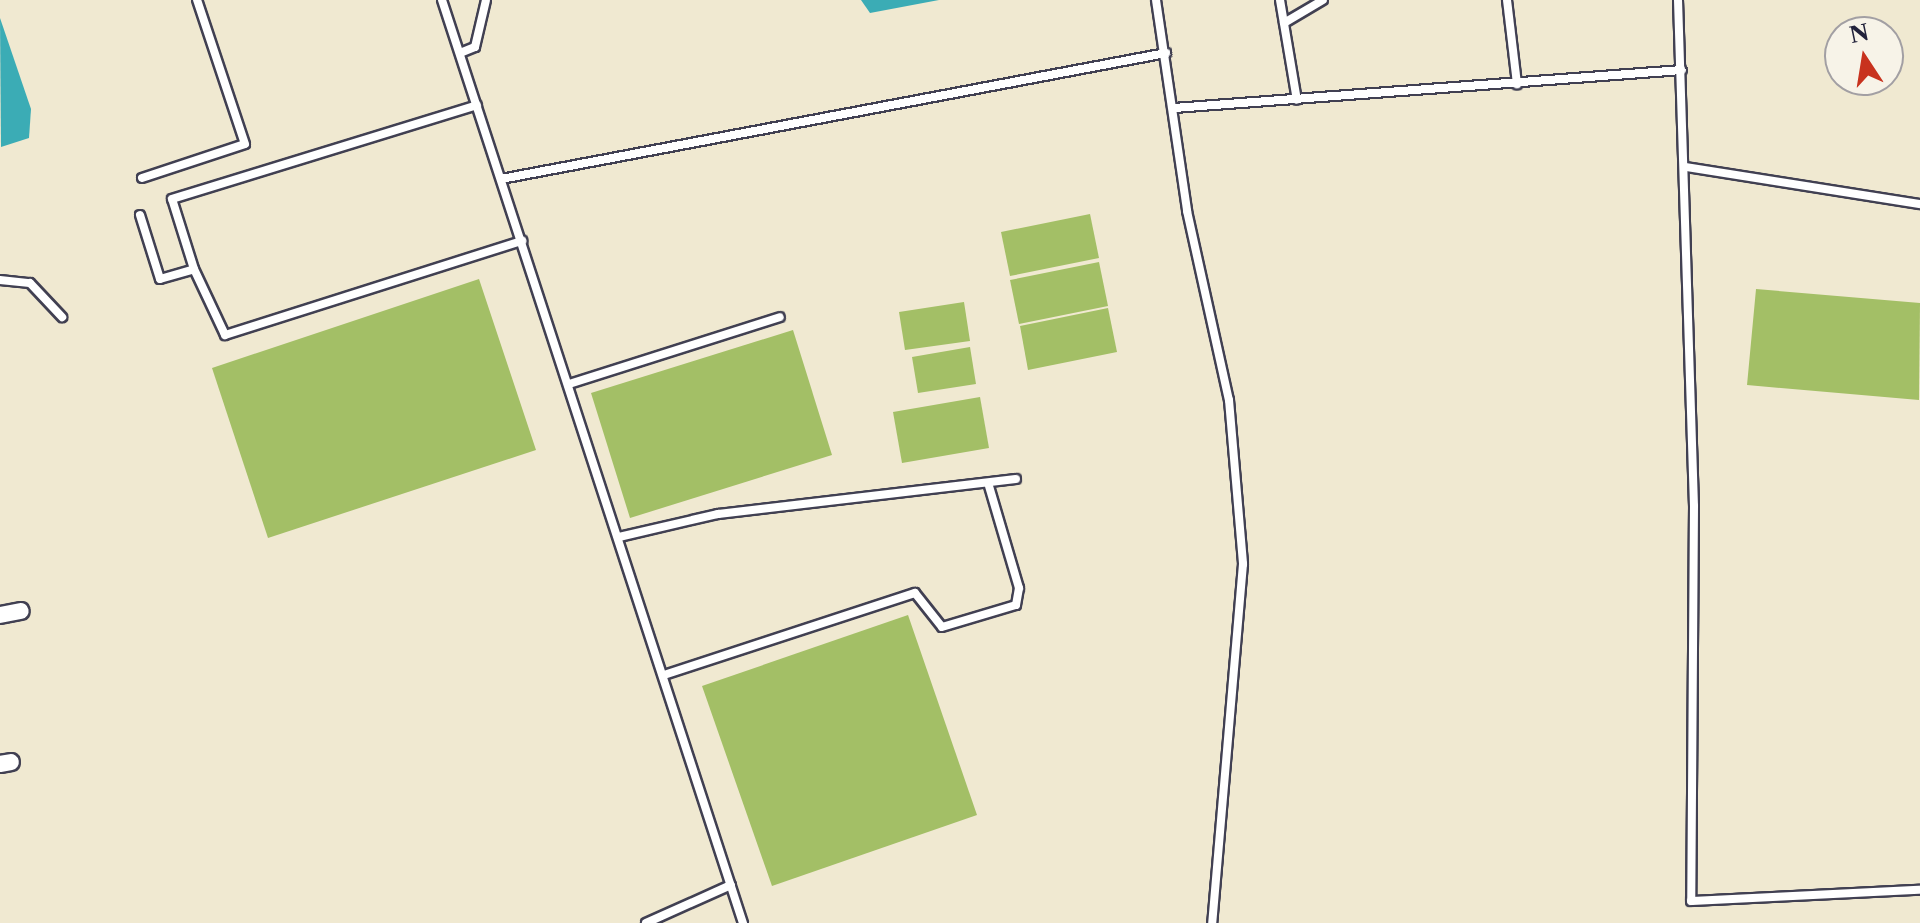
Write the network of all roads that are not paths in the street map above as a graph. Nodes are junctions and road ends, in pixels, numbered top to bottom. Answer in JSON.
{"nodes":[{"id":1,"x":197,"y":0,"type":"edge"},
{"id":2,"x":442,"y":0,"type":"edge"},
{"id":3,"x":486,"y":0,"type":"edge"},
{"id":4,"x":1156,"y":0,"type":"edge"},
{"id":5,"x":1280,"y":0,"type":"edge"},
{"id":6,"x":1323,"y":0,"type":"edge"},
{"id":7,"x":1507,"y":0,"type":"edge"},
{"id":8,"x":1678,"y":0,"type":"edge"},
{"id":9,"x":1284,"y":23,"type":"junction"},
{"id":10,"x":460,"y":53,"type":"junction"},
{"id":11,"x":1166,"y":53,"type":"junction"},
{"id":12,"x":1682,"y":70,"type":"junction"},
{"id":13,"x":1517,"y":84,"type":"junction"},
{"id":14,"x":1297,"y":100,"type":"junction"},
{"id":15,"x":477,"y":105,"type":"junction"},
{"id":16,"x":1174,"y":108,"type":"junction"},
{"id":17,"x":1686,"y":167,"type":"junction"},
{"id":18,"x":142,"y":178,"type":"dead end"},
{"id":19,"x":501,"y":179,"type":"junction"},
{"id":20,"x":1920,"y":204,"type":"edge"},
{"id":21,"x":140,"y":215,"type":"dead end"},
{"id":22,"x":522,"y":241,"type":"junction"},
{"id":23,"x":194,"y":269,"type":"junction"},
{"id":24,"x":0,"y":280,"type":"edge"},
{"id":25,"x":62,"y":317,"type":"dead end"},
{"id":26,"x":780,"y":317,"type":"dead end"},
{"id":27,"x":569,"y":384,"type":"junction"},
{"id":28,"x":1016,"y":479,"type":"dead end"},
{"id":29,"x":988,"y":483,"type":"junction"},
{"id":30,"x":619,"y":537,"type":"junction"},
{"id":31,"x":21,"y":611,"type":"dead end"},
{"id":32,"x":0,"y":615,"type":"edge"},
{"id":33,"x":667,"y":674,"type":"junction"},
{"id":34,"x":731,"y":885,"type":"junction"},
{"id":35,"x":1920,"y":890,"type":"edge"},
{"id":36,"x":646,"y":923,"type":"edge"},
{"id":37,"x":742,"y":923,"type":"edge"},
{"id":38,"x":1212,"y":923,"type":"edge"}],
"edges":[{"from":1,"to":18,"type":"lane"},
{"from":2,"to":10,"type":"lane"},
{"from":3,"to":10,"type":"lane"},
{"from":4,"to":11,"type":"lane"},
{"from":5,"to":9,"type":"lane"},
{"from":6,"to":9,"type":"lane"},
{"from":7,"to":13,"type":"lane"},
{"from":8,"to":12,"type":"lane"},
{"from":9,"to":14,"type":"lane"},
{"from":10,"to":15,"type":"lane"},
{"from":11,"to":16,"type":"lane"},
{"from":11,"to":19,"type":"lane"},
{"from":12,"to":13,"type":"lane"},
{"from":12,"to":17,"type":"lane"},
{"from":13,"to":14,"type":"lane"},
{"from":14,"to":16,"type":"lane"},
{"from":15,"to":19,"type":"lane"},
{"from":15,"to":23,"type":"lane"},
{"from":16,"to":38,"type":"lane"},
{"from":17,"to":20,"type":"lane"},
{"from":17,"to":35,"type":"lane"},
{"from":19,"to":22,"type":"lane"},
{"from":21,"to":23,"type":"lane"},
{"from":22,"to":23,"type":"lane"},
{"from":22,"to":27,"type":"lane"},
{"from":24,"to":25,"type":"lane"},
{"from":26,"to":27,"type":"lane"},
{"from":27,"to":30,"type":"lane"},
{"from":28,"to":29,"type":"lane"},
{"from":29,"to":30,"type":"lane"},
{"from":29,"to":33,"type":"lane"},
{"from":30,"to":33,"type":"lane"},
{"from":31,"to":32,"type":"street"},
{"from":33,"to":34,"type":"lane"},
{"from":34,"to":36,"type":"lane"},
{"from":34,"to":37,"type":"lane"}]}
